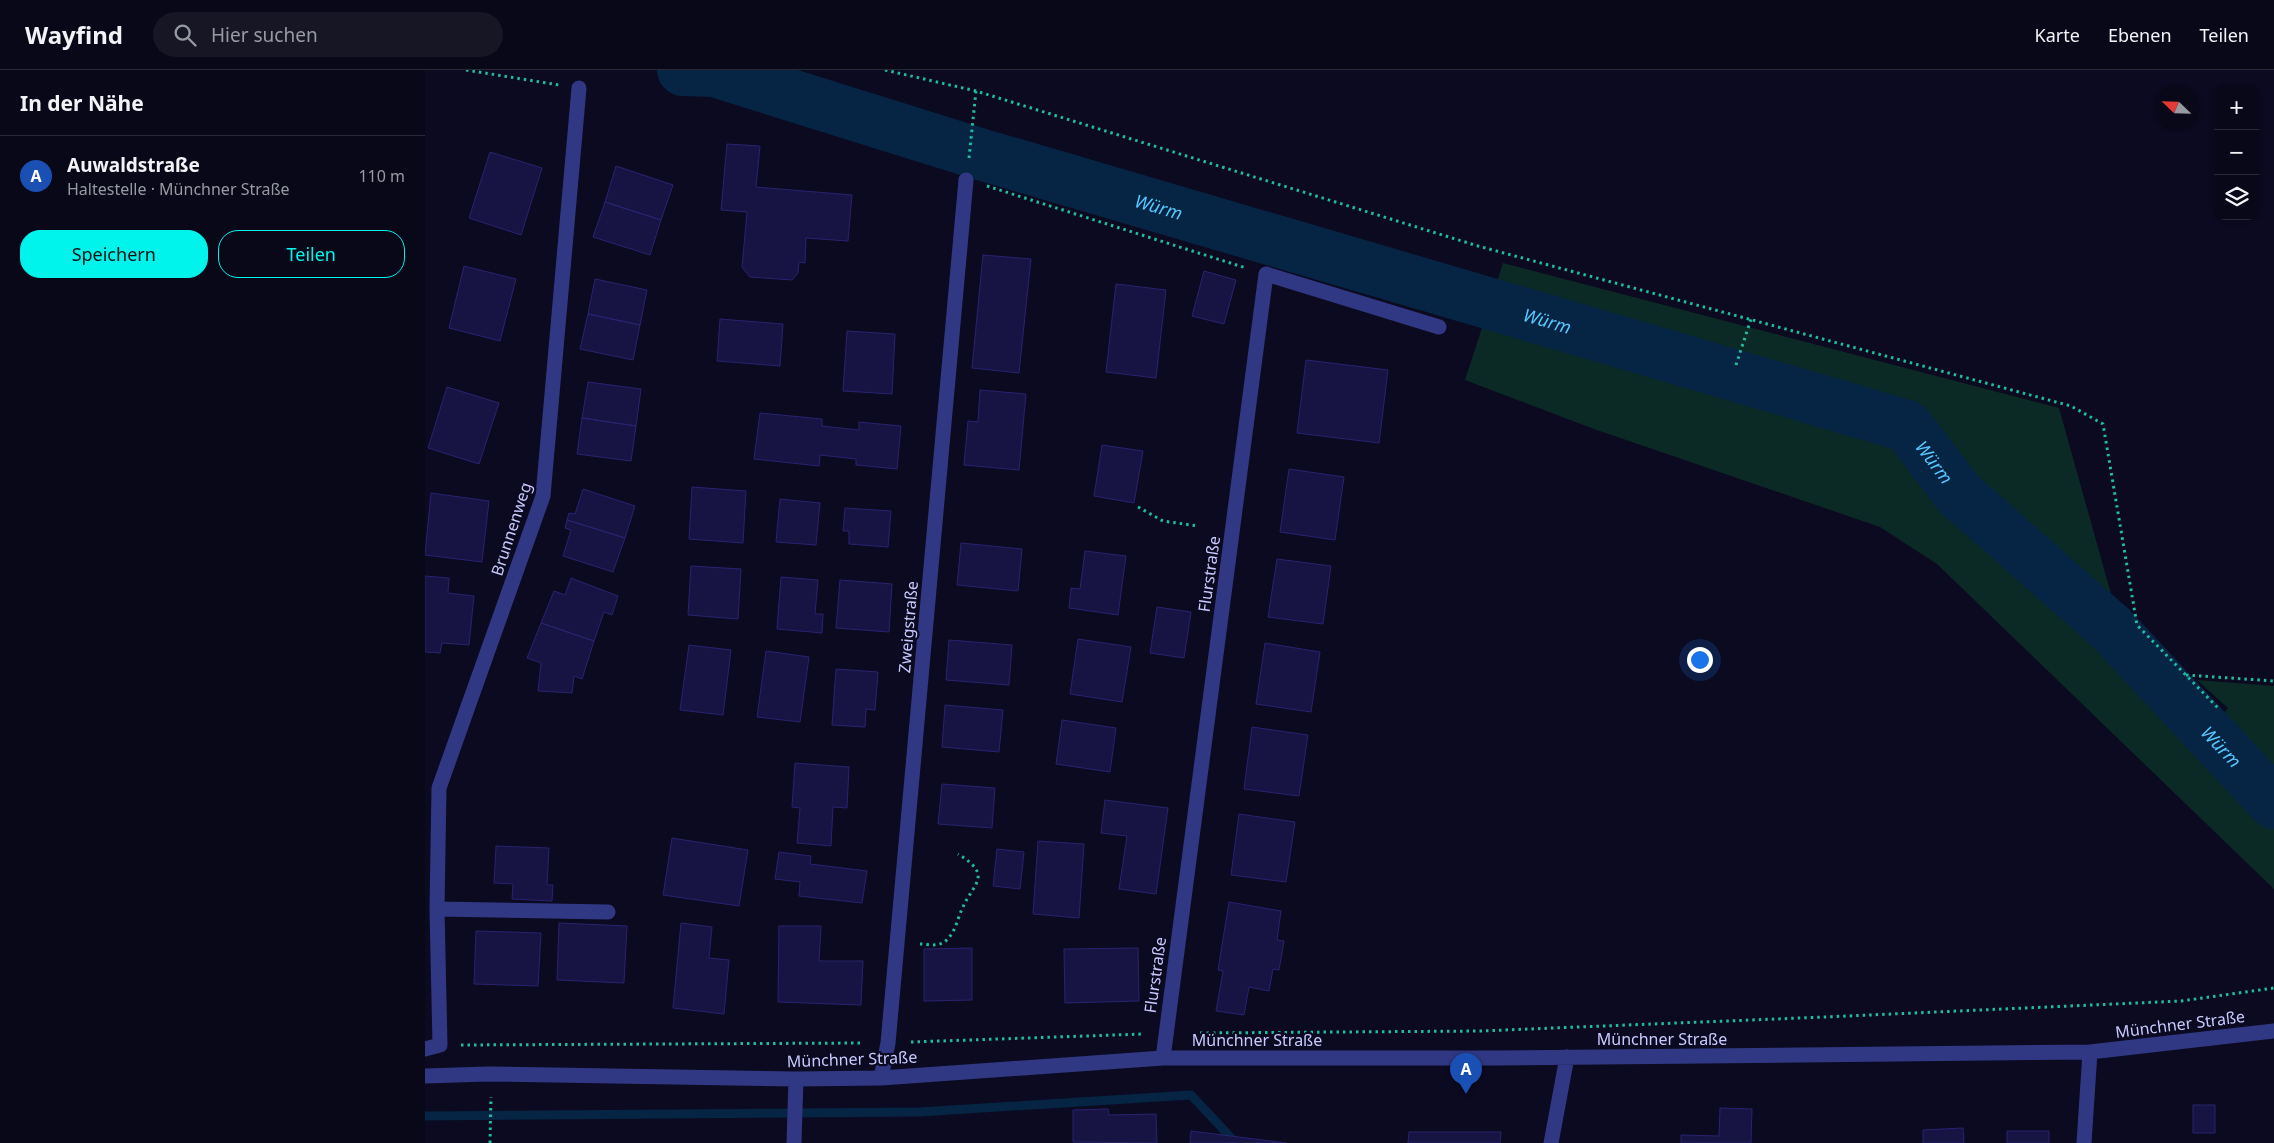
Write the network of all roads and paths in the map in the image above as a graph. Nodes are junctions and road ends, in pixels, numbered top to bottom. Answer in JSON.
{"nodes":[{"id":1,"x":466,"y":70,"type":"edge"},
{"id":2,"x":885,"y":70,"type":"edge"},
{"id":3,"x":579,"y":88,"type":"joint"},
{"id":4,"x":976,"y":91,"type":"junction"},
{"id":5,"x":966,"y":180,"type":"junction"},
{"id":6,"x":1266,"y":274,"type":"junction"},
{"id":7,"x":1751,"y":319,"type":"junction"},
{"id":8,"x":1439,"y":327,"type":"dead end"},
{"id":9,"x":1736,"y":365,"type":"dead end"},
{"id":10,"x":1139,"y":507,"type":"dead end"},
{"id":11,"x":1198,"y":526,"type":"dead end"},
{"id":12,"x":2185,"y":675,"type":"junction"},
{"id":13,"x":2274,"y":681,"type":"edge"},
{"id":14,"x":2220,"y":710,"type":"dead end"},
{"id":15,"x":958,"y":854,"type":"dead end"},
{"id":16,"x":437,"y":909,"type":"junction"},
{"id":17,"x":608,"y":912,"type":"dead end"},
{"id":18,"x":897,"y":944,"type":"junction"},
{"id":19,"x":2274,"y":988,"type":"edge"},
{"id":20,"x":2274,"y":1031,"type":"edge"},
{"id":21,"x":1165,"y":1033,"type":"junction"},
{"id":22,"x":888,"y":1043,"type":"junction"},
{"id":23,"x":432,"y":1047,"type":"edge"},
{"id":24,"x":2090,"y":1052,"type":"junction"},
{"id":25,"x":1567,"y":1057,"type":"junction"},
{"id":26,"x":1163,"y":1058,"type":"junction"},
{"id":27,"x":425,"y":1076,"type":"edge"},
{"id":28,"x":881,"y":1078,"type":"junction"},
{"id":29,"x":795,"y":1079,"type":"junction"},
{"id":30,"x":492,"y":1098,"type":"dead end"},
{"id":31,"x":490,"y":1143,"type":"edge"},
{"id":32,"x":794,"y":1143,"type":"edge"},
{"id":33,"x":1551,"y":1143,"type":"edge"},
{"id":34,"x":2085,"y":1143,"type":"edge"}],
"edges":[{"from":1,"to":3,"type":"path"},
{"from":2,"to":4,"type":"path"},
{"from":3,"to":16,"type":"street","name":"Brunnenweg"},
{"from":4,"to":5,"type":"path"},
{"from":4,"to":7,"type":"path"},
{"from":5,"to":6,"type":"path"},
{"from":5,"to":18,"type":"street","name":"Zweigstraße"},
{"from":6,"to":8,"type":"street"},
{"from":6,"to":21,"type":"street","name":"Flurstraße"},
{"from":7,"to":9,"type":"path"},
{"from":7,"to":12,"type":"path"},
{"from":10,"to":11,"type":"path"},
{"from":12,"to":13,"type":"path"},
{"from":12,"to":14,"type":"path"},
{"from":15,"to":18,"type":"path"},
{"from":16,"to":17,"type":"street"},
{"from":16,"to":23,"type":"street","name":"Brunnenweg"},
{"from":18,"to":22,"type":"street","name":"Zweigstraße"},
{"from":19,"to":21,"type":"path"},
{"from":20,"to":24,"type":"street","name":"Münchner Straße"},
{"from":21,"to":22,"type":"path"},
{"from":21,"to":26,"type":"street","name":"Flurstraße"},
{"from":22,"to":23,"type":"path"},
{"from":22,"to":28,"type":"street","name":"Zweigstraße"},
{"from":24,"to":25,"type":"street","name":"Münchner Straße"},
{"from":24,"to":34,"type":"street"},
{"from":25,"to":26,"type":"street","name":"Münchner Straße"},
{"from":25,"to":33,"type":"street"},
{"from":26,"to":28,"type":"street","name":"Münchner Straße"},
{"from":27,"to":29,"type":"street","name":"Münchner Straße"},
{"from":28,"to":29,"type":"street","name":"Münchner Straße"},
{"from":29,"to":32,"type":"street"},
{"from":30,"to":31,"type":"path"}]}
